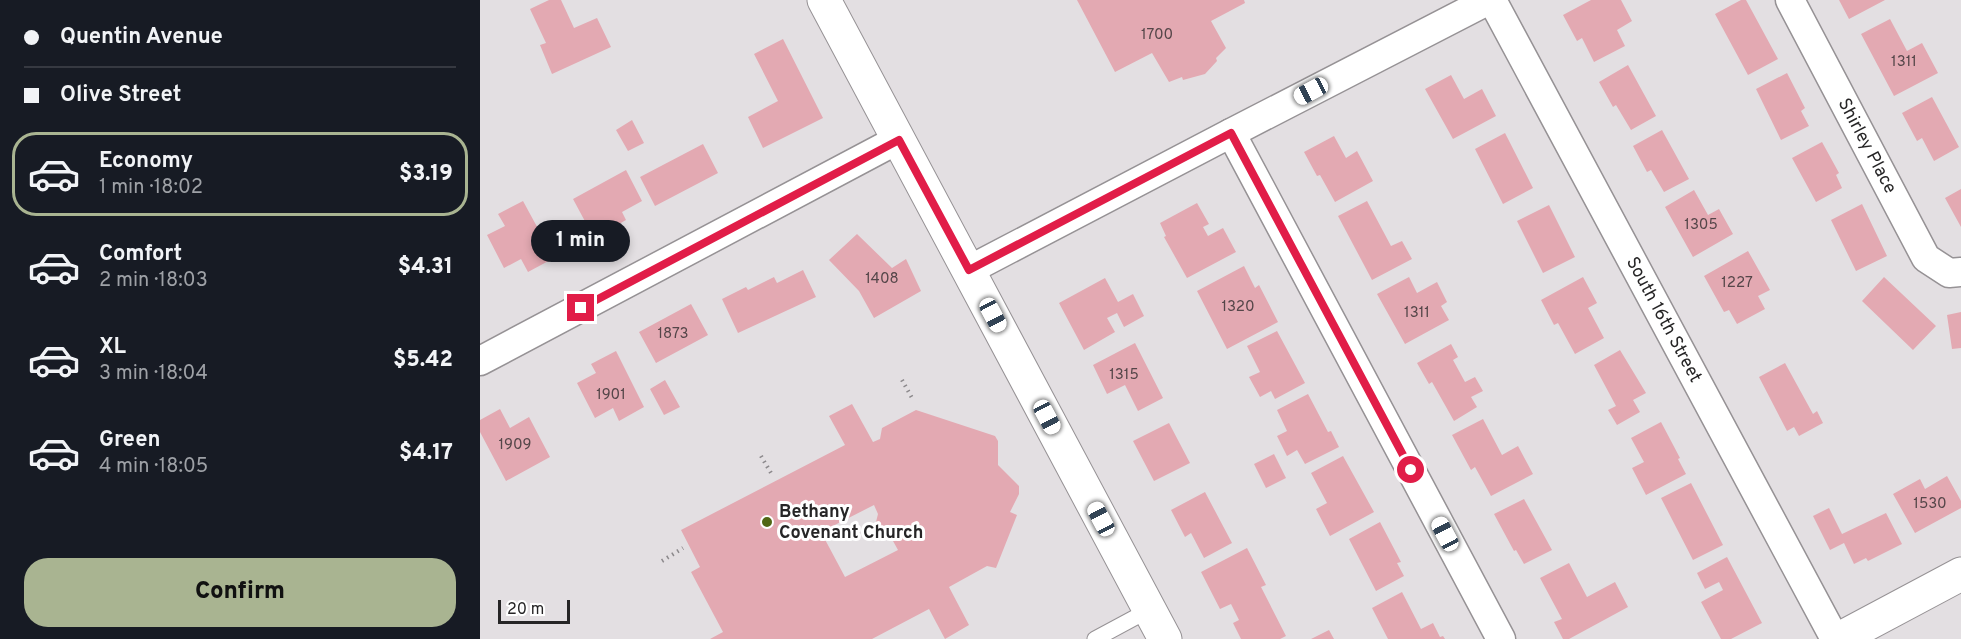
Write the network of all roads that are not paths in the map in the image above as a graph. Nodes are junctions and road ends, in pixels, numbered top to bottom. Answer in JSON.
{"nodes":[{"id":1,"x":825,"y":0,"type":"edge"},
{"id":2,"x":1490,"y":0,"type":"edge"},
{"id":3,"x":1790,"y":0,"type":"edge"},
{"id":4,"x":1231,"y":133,"type":"junction"},
{"id":5,"x":899,"y":140,"type":"junction"},
{"id":6,"x":969,"y":270,"type":"junction"},
{"id":7,"x":1961,"y":272,"type":"edge"},
{"id":8,"x":480,"y":361,"type":"edge"},
{"id":9,"x":1961,"y":574,"type":"edge"},
{"id":10,"x":1149,"y":610,"type":"junction"},
{"id":11,"x":1095,"y":639,"type":"edge"},
{"id":12,"x":1165,"y":639,"type":"edge"},
{"id":13,"x":1501,"y":639,"type":"edge"},
{"id":14,"x":1837,"y":639,"type":"edge"}],
"edges":[{"from":1,"to":5,"type":"street"},
{"from":2,"to":4,"type":"street"},
{"from":2,"to":14,"type":"street","name":"South 16th Street"},
{"from":3,"to":7,"type":"street","name":"Shirley Place"},
{"from":4,"to":6,"type":"street"},
{"from":4,"to":13,"type":"street"},
{"from":5,"to":6,"type":"street"},
{"from":5,"to":8,"type":"street"},
{"from":6,"to":10,"type":"street"},
{"from":9,"to":14,"type":"street"},
{"from":10,"to":11,"type":"lane"},
{"from":10,"to":12,"type":"street"}]}
